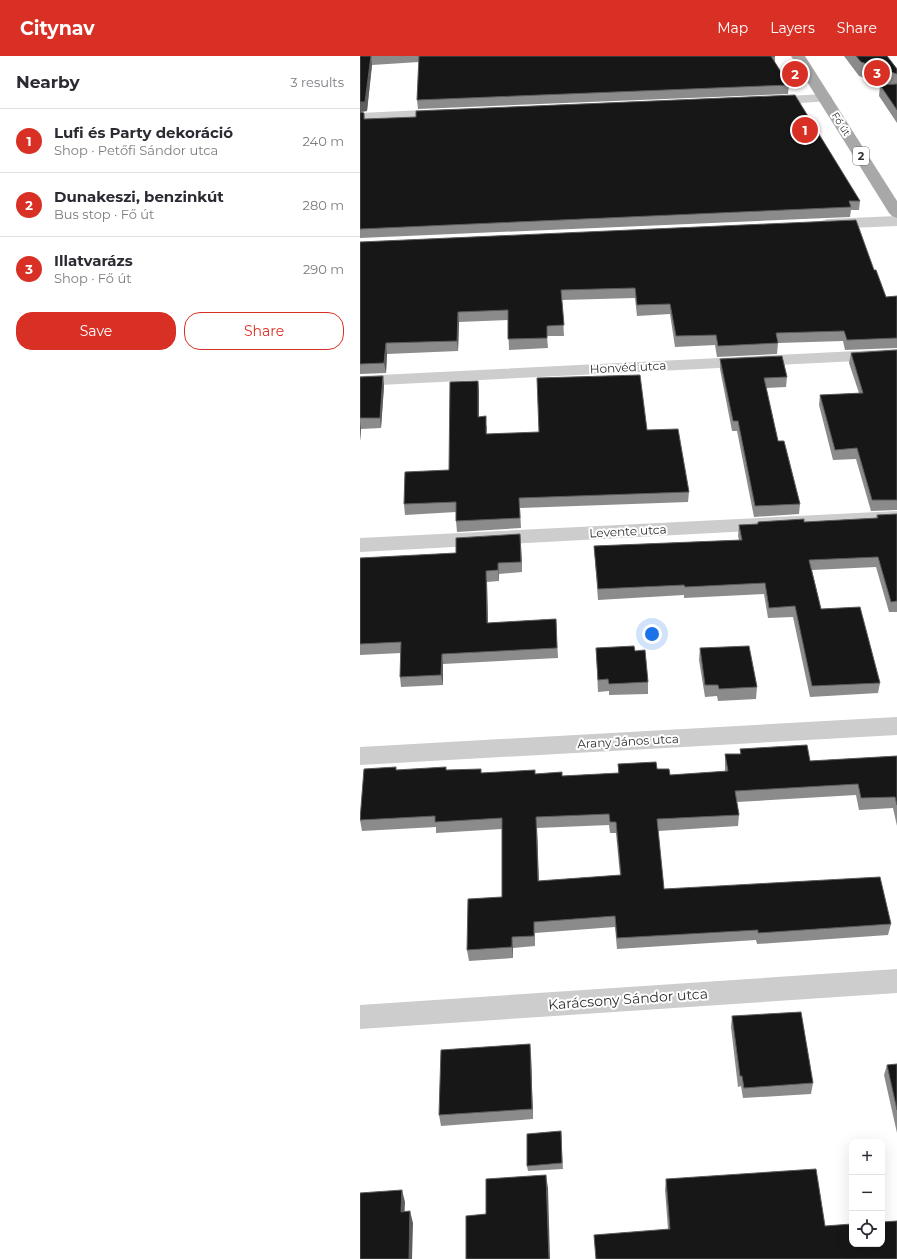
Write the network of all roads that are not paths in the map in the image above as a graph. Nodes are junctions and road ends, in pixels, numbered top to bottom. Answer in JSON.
{"nodes":[{"id":1,"x":798,"y":56,"type":"edge"},
{"id":2,"x":825,"y":98,"type":"junction"},
{"id":3,"x":754,"y":101,"type":"edge"},
{"id":4,"x":454,"y":113,"type":"edge"},
{"id":5,"x":360,"y":117,"type":"edge"},
{"id":6,"x":897,"y":213,"type":"edge"},
{"id":7,"x":897,"y":221,"type":"edge"},
{"id":8,"x":810,"y":225,"type":"edge"},
{"id":9,"x":897,"y":354,"type":"edge"},
{"id":10,"x":360,"y":381,"type":"edge"},
{"id":11,"x":897,"y":517,"type":"edge"},
{"id":12,"x":360,"y":545,"type":"edge"},
{"id":13,"x":897,"y":726,"type":"edge"},
{"id":14,"x":360,"y":756,"type":"edge"},
{"id":15,"x":897,"y":981,"type":"edge"},
{"id":16,"x":360,"y":1017,"type":"edge"}],
"edges":[{"from":1,"to":2,"type":"main road","name":"Fő út","number":"2"},
{"from":2,"to":3,"type":"street"},
{"from":2,"to":6,"type":"main road","name":"Fő út","number":"2"},
{"from":4,"to":5,"type":"street"},
{"from":7,"to":8,"type":"street"},
{"from":9,"to":10,"type":"street","name":"Honvéd utca"},
{"from":11,"to":12,"type":"street","name":"Levente utca"},
{"from":13,"to":14,"type":"street","name":"Arany János utca"},
{"from":15,"to":16,"type":"street","name":"Karácsony Sándor utca"}]}
